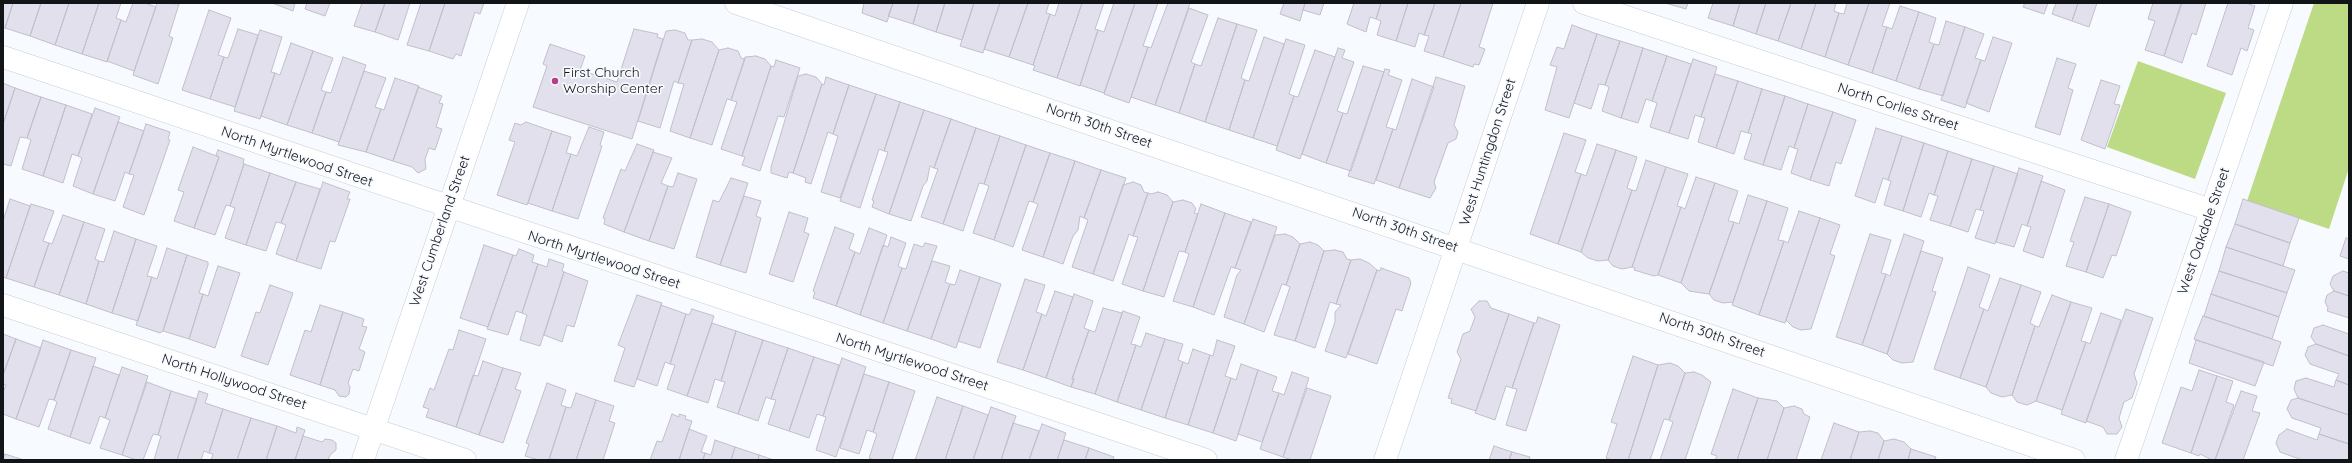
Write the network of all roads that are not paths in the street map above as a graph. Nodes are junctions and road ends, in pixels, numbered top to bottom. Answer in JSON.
{"nodes":[{"id":1,"x":518,"y":3,"type":"edge"},
{"id":2,"x":736,"y":3,"type":"edge"},
{"id":3,"x":1538,"y":3,"type":"edge"},
{"id":4,"x":1584,"y":3,"type":"edge"},
{"id":5,"x":2282,"y":3,"type":"edge"},
{"id":6,"x":3,"y":57,"type":"edge"},
{"id":7,"x":448,"y":208,"type":"junction"},
{"id":8,"x":2211,"y":210,"type":"junction"},
{"id":9,"x":1456,"y":247,"type":"junction"},
{"id":10,"x":3,"y":305,"type":"edge"},
{"id":11,"x":373,"y":429,"type":"junction"},
{"id":12,"x":363,"y":460,"type":"edge"},
{"id":13,"x":465,"y":460,"type":"edge"},
{"id":14,"x":1206,"y":460,"type":"edge"},
{"id":15,"x":1385,"y":460,"type":"edge"},
{"id":16,"x":2074,"y":460,"type":"edge"},
{"id":17,"x":2126,"y":460,"type":"edge"}],
"edges":[{"from":1,"to":7,"type":"street","name":"West Cumberland Street"},
{"from":2,"to":9,"type":"street","name":"North 30th Street"},
{"from":3,"to":9,"type":"street","name":"West Huntingdon Street"},
{"from":4,"to":8,"type":"street","name":"North Corlies Street"},
{"from":5,"to":8,"type":"street","name":"West Oakdale Street"},
{"from":6,"to":7,"type":"street","name":"North Myrtlewood Street"},
{"from":7,"to":11,"type":"street","name":"West Cumberland Street"},
{"from":7,"to":14,"type":"street","name":"North Myrtlewood Street"},
{"from":8,"to":17,"type":"street","name":"West Oakdale Street"},
{"from":9,"to":15,"type":"street","name":"West Huntingdon Street"},
{"from":9,"to":16,"type":"street","name":"North 30th Street"},
{"from":10,"to":11,"type":"street","name":"North Hollywood Street"},
{"from":11,"to":12,"type":"street","name":"West Cumberland Street"},
{"from":11,"to":13,"type":"street","name":"North Hollywood Street"}]}
